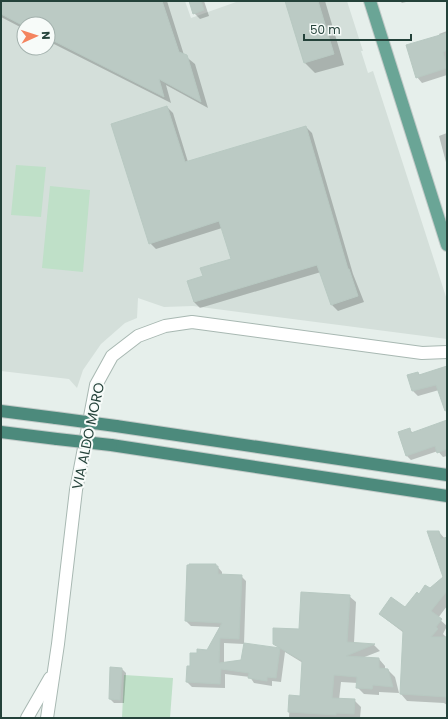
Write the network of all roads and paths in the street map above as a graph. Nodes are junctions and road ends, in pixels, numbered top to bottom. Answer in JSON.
{"nodes":[{"id":1,"x":370,"y":1,"type":"edge"},
{"id":2,"x":447,"y":245,"type":"edge"},
{"id":3,"x":447,"y":352,"type":"edge"},
{"id":4,"x":1,"y":411,"type":"edge"},
{"id":5,"x":1,"y":432,"type":"edge"},
{"id":6,"x":447,"y":475,"type":"edge"},
{"id":7,"x":447,"y":496,"type":"edge"},
{"id":8,"x":54,"y":671,"type":"junction"},
{"id":9,"x":27,"y":718,"type":"edge"},
{"id":10,"x":47,"y":718,"type":"edge"}],
"edges":[{"from":1,"to":2,"type":"main road"},
{"from":3,"to":8,"type":"street","name":"VIA ALDO MORO"},
{"from":4,"to":6,"type":"highway","bridge":true},
{"from":5,"to":7,"type":"highway","bridge":true},
{"from":8,"to":9,"type":"street","name":"VIA ALDO MORO"},
{"from":8,"to":10,"type":"street","name":"VIA ALDO MORO"}]}
